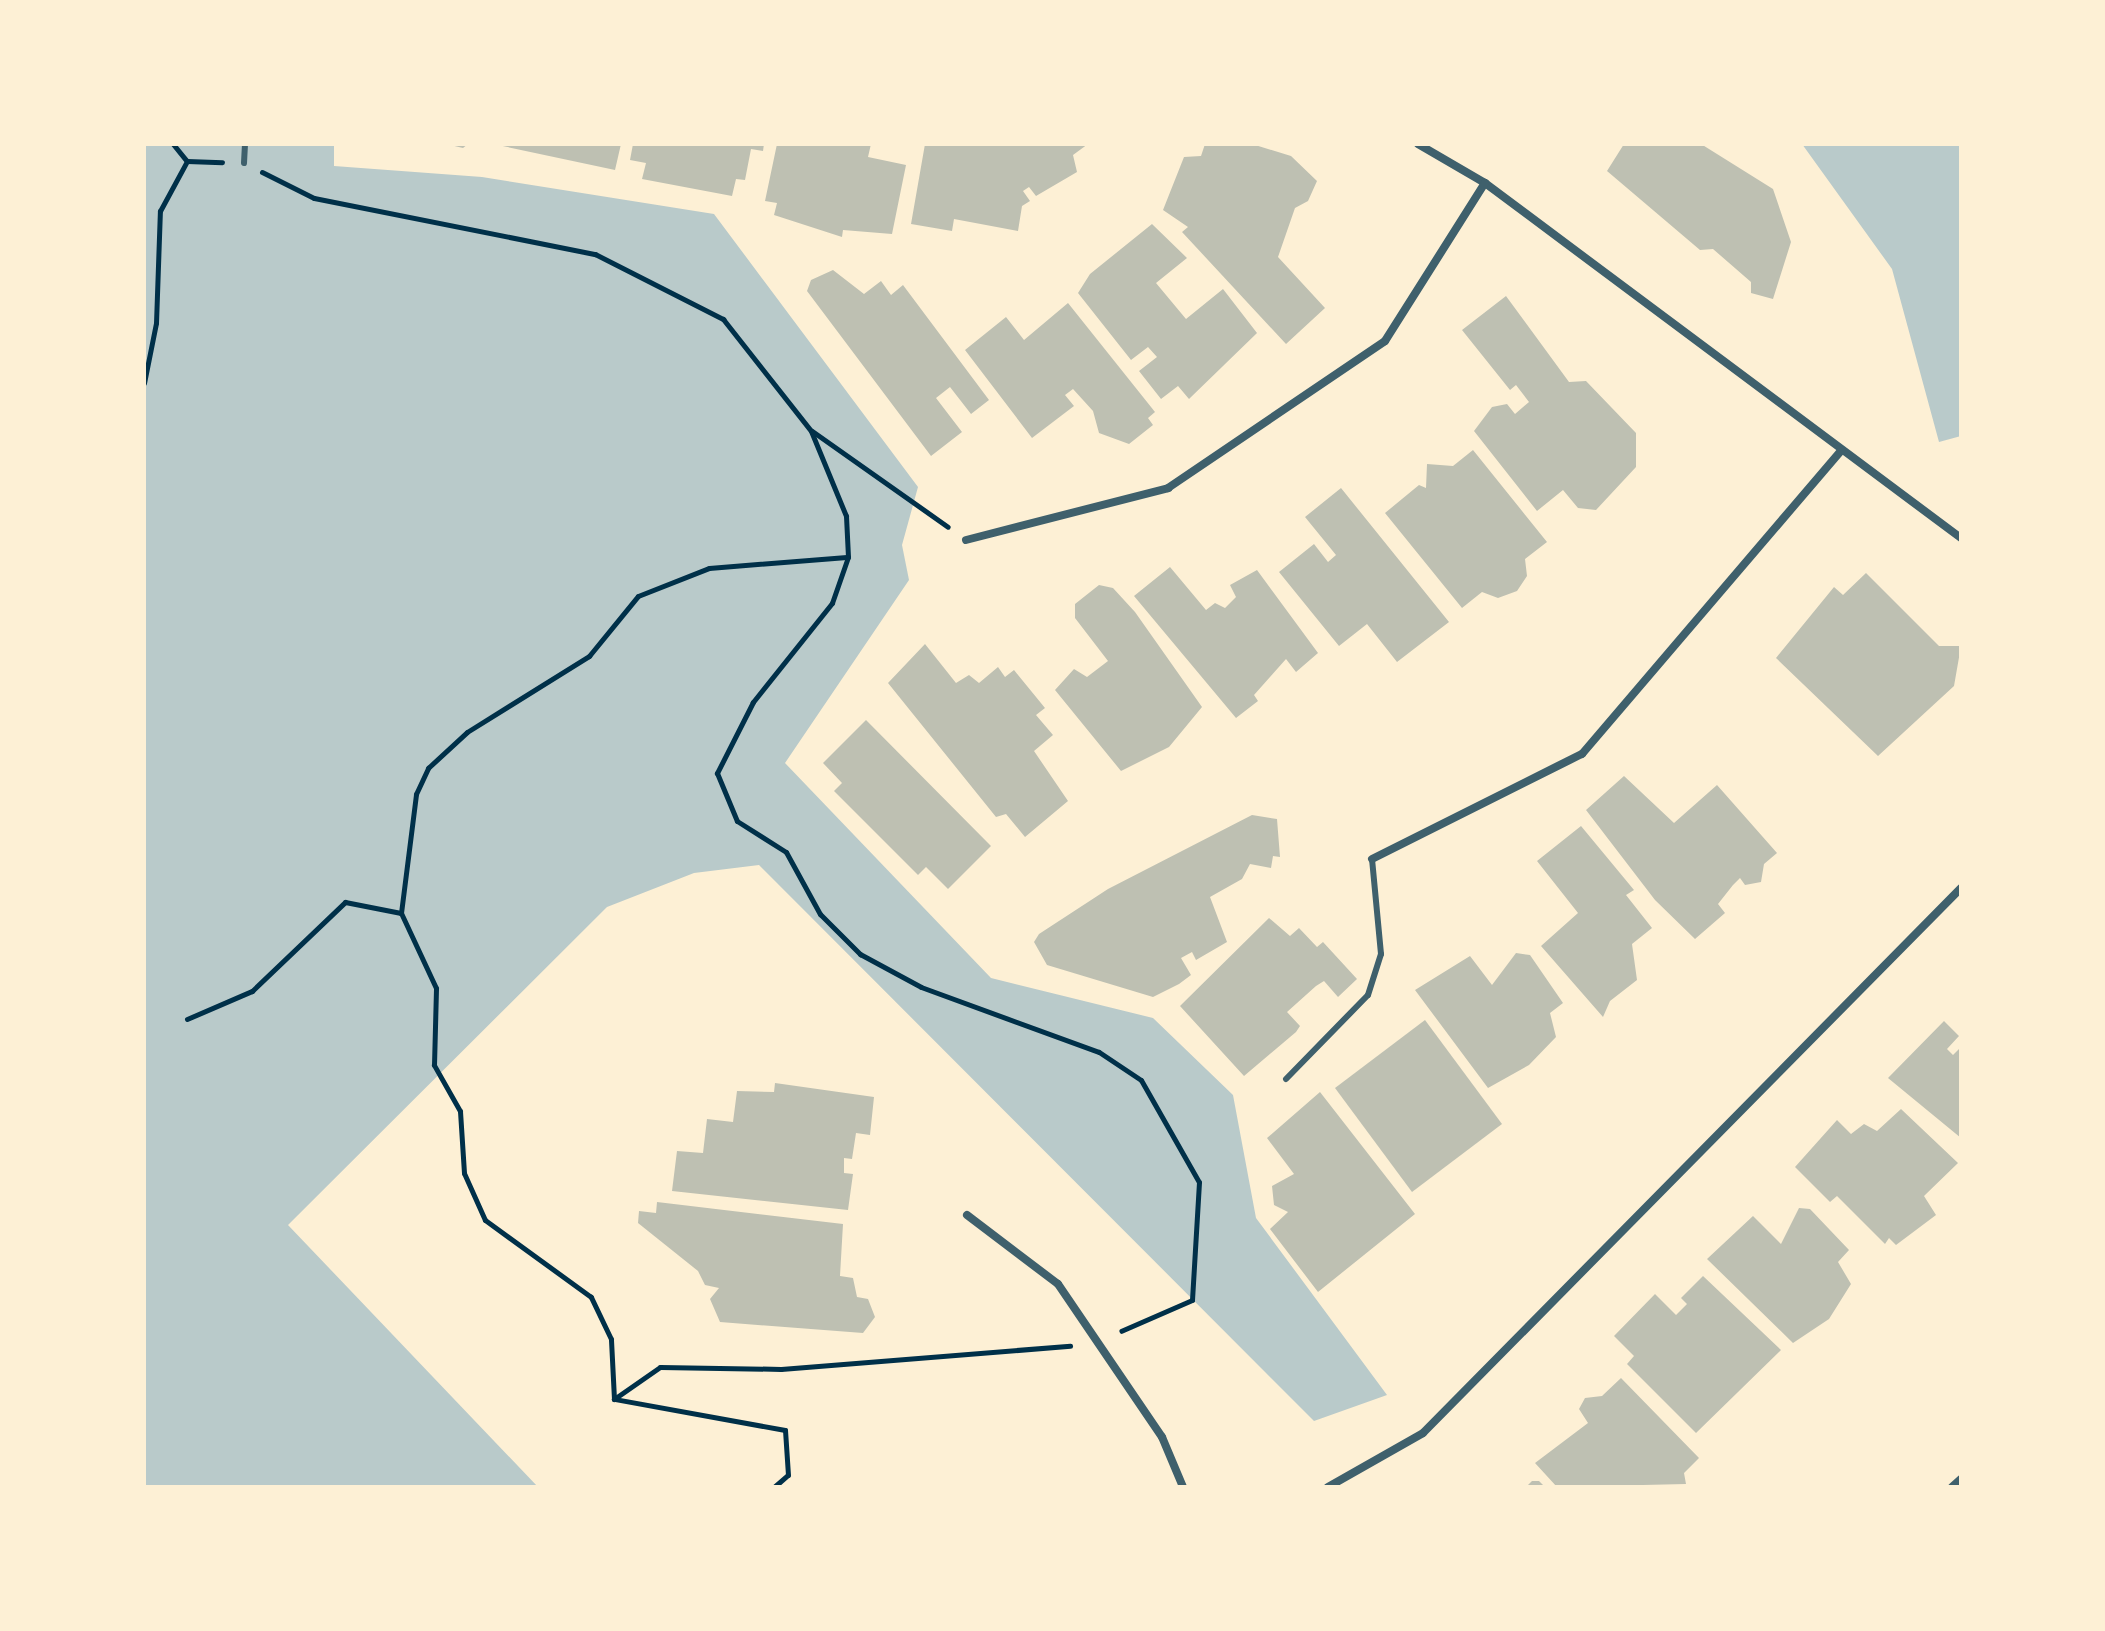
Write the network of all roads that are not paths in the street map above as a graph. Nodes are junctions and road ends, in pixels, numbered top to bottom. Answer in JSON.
{"nodes":[{"id":1,"x":245,"y":144,"type":"edge"},
{"id":2,"x":1418,"y":144,"type":"edge"},
{"id":3,"x":244,"y":163,"type":"road end"},
{"id":4,"x":1485,"y":183,"type":"junction"},
{"id":5,"x":1841,"y":451,"type":"junction"},
{"id":6,"x":1961,"y":538,"type":"edge"},
{"id":7,"x":966,"y":540,"type":"road end"},
{"id":8,"x":1372,"y":859,"type":"joint"},
{"id":9,"x":1961,"y":888,"type":"edge"},
{"id":10,"x":1286,"y":1079,"type":"dead end"},
{"id":11,"x":967,"y":1215,"type":"dead end"},
{"id":12,"x":1961,"y":1479,"type":"edge"},
{"id":13,"x":1183,"y":1487,"type":"edge"},
{"id":14,"x":1328,"y":1487,"type":"edge"},
{"id":15,"x":1952,"y":1487,"type":"edge"}],
"edges":[{"from":1,"to":3,"type":"lane"},
{"from":2,"to":4,"type":"street"},
{"from":4,"to":5,"type":"street"},
{"from":4,"to":7,"type":"street"},
{"from":5,"to":6,"type":"street"},
{"from":5,"to":8,"type":"street"},
{"from":8,"to":10,"type":"lane"},
{"from":9,"to":14,"type":"street"},
{"from":11,"to":13,"type":"street"},
{"from":12,"to":15,"type":"street"}]}
